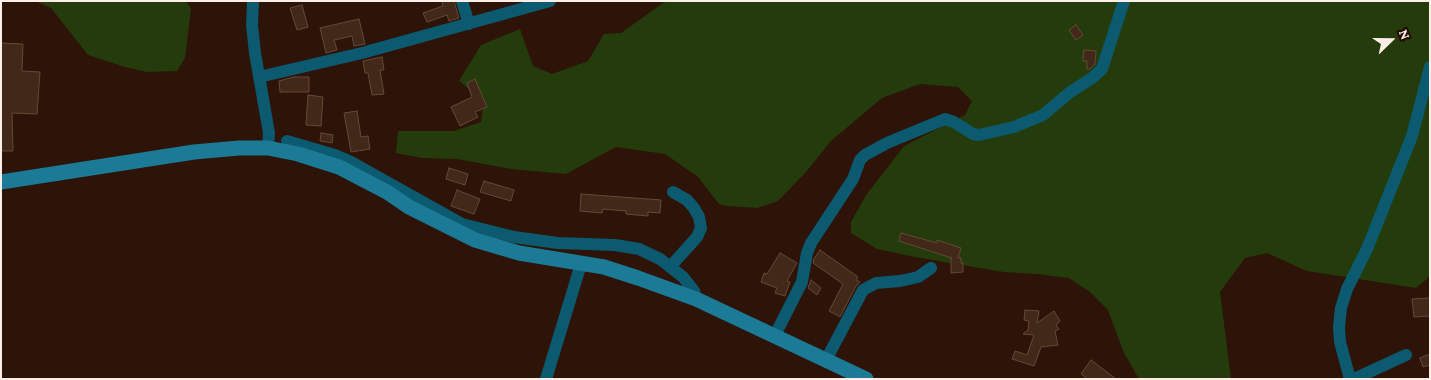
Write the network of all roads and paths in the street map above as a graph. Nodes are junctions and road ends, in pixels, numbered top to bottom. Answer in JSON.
{"nodes":[{"id":1,"x":253,"y":1,"type":"edge"},
{"id":2,"x":462,"y":1,"type":"edge"},
{"id":3,"x":550,"y":1,"type":"edge"},
{"id":4,"x":1124,"y":1,"type":"edge"},
{"id":5,"x":469,"y":24,"type":"junction"},
{"id":6,"x":1430,"y":67,"type":"edge"},
{"id":7,"x":260,"y":76,"type":"junction"},
{"id":8,"x":287,"y":141,"type":"dead end"},
{"id":9,"x":268,"y":148,"type":"junction"},
{"id":10,"x":1,"y":182,"type":"edge"},
{"id":11,"x":673,"y":192,"type":"dead end"},
{"id":12,"x":581,"y":264,"type":"junction"},
{"id":13,"x":670,"y":267,"type":"junction"},
{"id":14,"x":931,"y":268,"type":"dead end"},
{"id":15,"x":696,"y":299,"type":"junction"},
{"id":16,"x":774,"y":337,"type":"junction"},
{"id":17,"x":1406,"y":355,"type":"dead end"},
{"id":18,"x":826,"y":360,"type":"junction"},
{"id":19,"x":546,"y":379,"type":"edge"},
{"id":20,"x":866,"y":379,"type":"edge"},
{"id":21,"x":1350,"y":379,"type":"edge"},
{"id":22,"x":1354,"y":379,"type":"edge"}],
"edges":[{"from":1,"to":7,"type":"street"},
{"from":2,"to":5,"type":"street"},
{"from":3,"to":5,"type":"street"},
{"from":4,"to":16,"type":"street"},
{"from":5,"to":7,"type":"street"},
{"from":6,"to":21,"type":"street"},
{"from":7,"to":9,"type":"street"},
{"from":8,"to":13,"type":"street"},
{"from":9,"to":10,"type":"street"},
{"from":9,"to":12,"type":"street"},
{"from":11,"to":13,"type":"street"},
{"from":12,"to":15,"type":"street"},
{"from":12,"to":19,"type":"street"},
{"from":13,"to":15,"type":"street"},
{"from":14,"to":18,"type":"street"},
{"from":15,"to":16,"type":"street"},
{"from":16,"to":18,"type":"street"},
{"from":17,"to":22,"type":"street"},
{"from":18,"to":20,"type":"street"}]}
